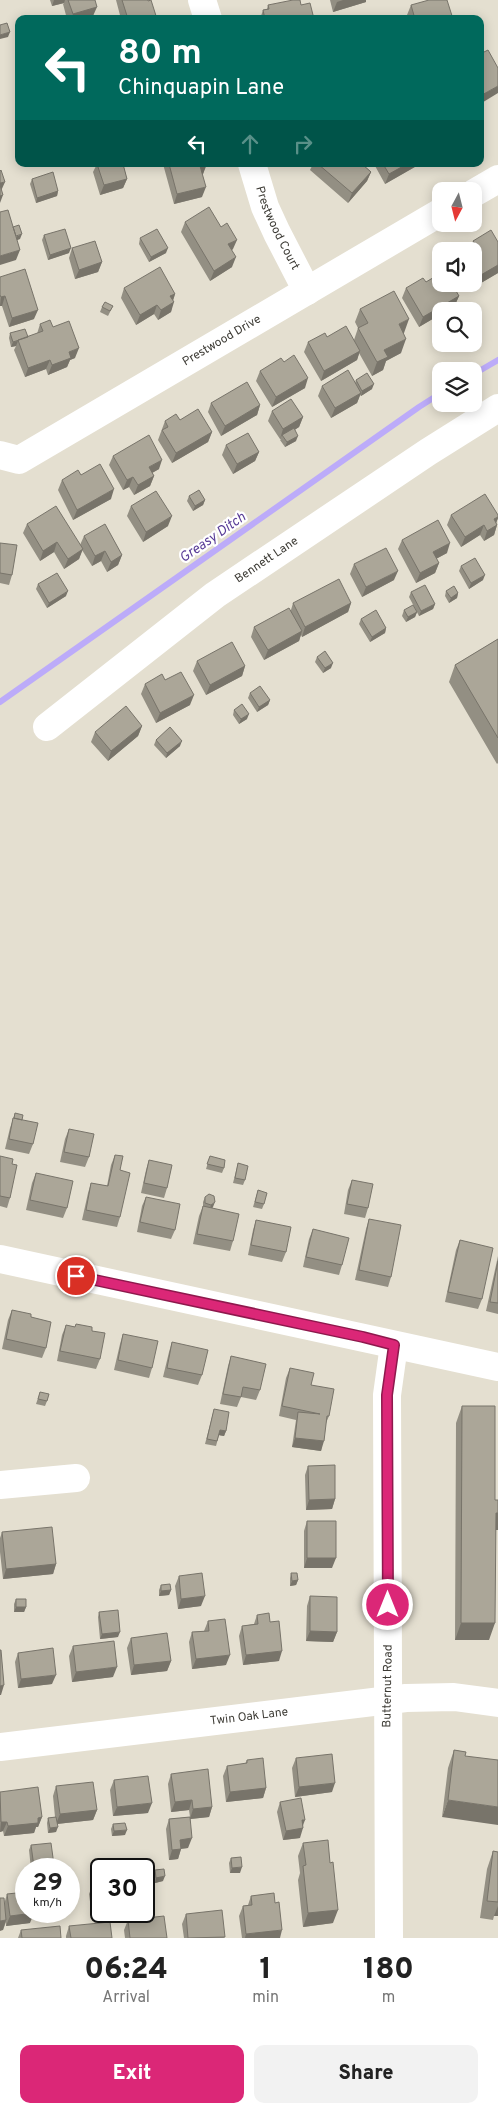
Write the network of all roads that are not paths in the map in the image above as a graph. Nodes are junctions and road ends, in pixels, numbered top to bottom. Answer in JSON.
{"nodes":[{"id":1,"x":202,"y":0,"type":"edge"},
{"id":2,"x":207,"y":15,"type":"edge"},
{"id":3,"x":253,"y":167,"type":"edge"},
{"id":4,"x":498,"y":179,"type":"edge"},
{"id":5,"x":482,"y":188,"type":"edge"},
{"id":6,"x":432,"y":217,"type":"edge"},
{"id":7,"x":307,"y":291,"type":"junction"},
{"id":8,"x":498,"y":408,"type":"edge"},
{"id":9,"x":0,"y":455,"type":"edge"},
{"id":10,"x":47,"y":727,"type":"dead end"},
{"id":11,"x":0,"y":1259,"type":"edge"},
{"id":12,"x":394,"y":1345,"type":"junction"},
{"id":13,"x":498,"y":1366,"type":"edge"},
{"id":14,"x":76,"y":1478,"type":"dead end"},
{"id":15,"x":0,"y":1485,"type":"edge"},
{"id":16,"x":389,"y":1700,"type":"junction"},
{"id":17,"x":498,"y":1703,"type":"edge"},
{"id":18,"x":0,"y":1746,"type":"edge"},
{"id":19,"x":389,"y":1938,"type":"edge"}],
"edges":[{"from":1,"to":2,"type":"street"},
{"from":3,"to":7,"type":"street","name":"Prestwood Court"},
{"from":4,"to":5,"type":"street"},
{"from":6,"to":7,"type":"street","name":"Prestwood Drive"},
{"from":7,"to":9,"type":"street","name":"Prestwood Drive"},
{"from":8,"to":10,"type":"street","name":"Bennett Lane"},
{"from":11,"to":12,"type":"street"},
{"from":12,"to":13,"type":"street"},
{"from":12,"to":16,"type":"street","name":"Butternut Road"},
{"from":14,"to":15,"type":"street"},
{"from":16,"to":17,"type":"street","name":"Twin Oak Lane"},
{"from":16,"to":18,"type":"street","name":"Twin Oak Lane"},
{"from":16,"to":19,"type":"street","name":"Butternut Road"}]}
